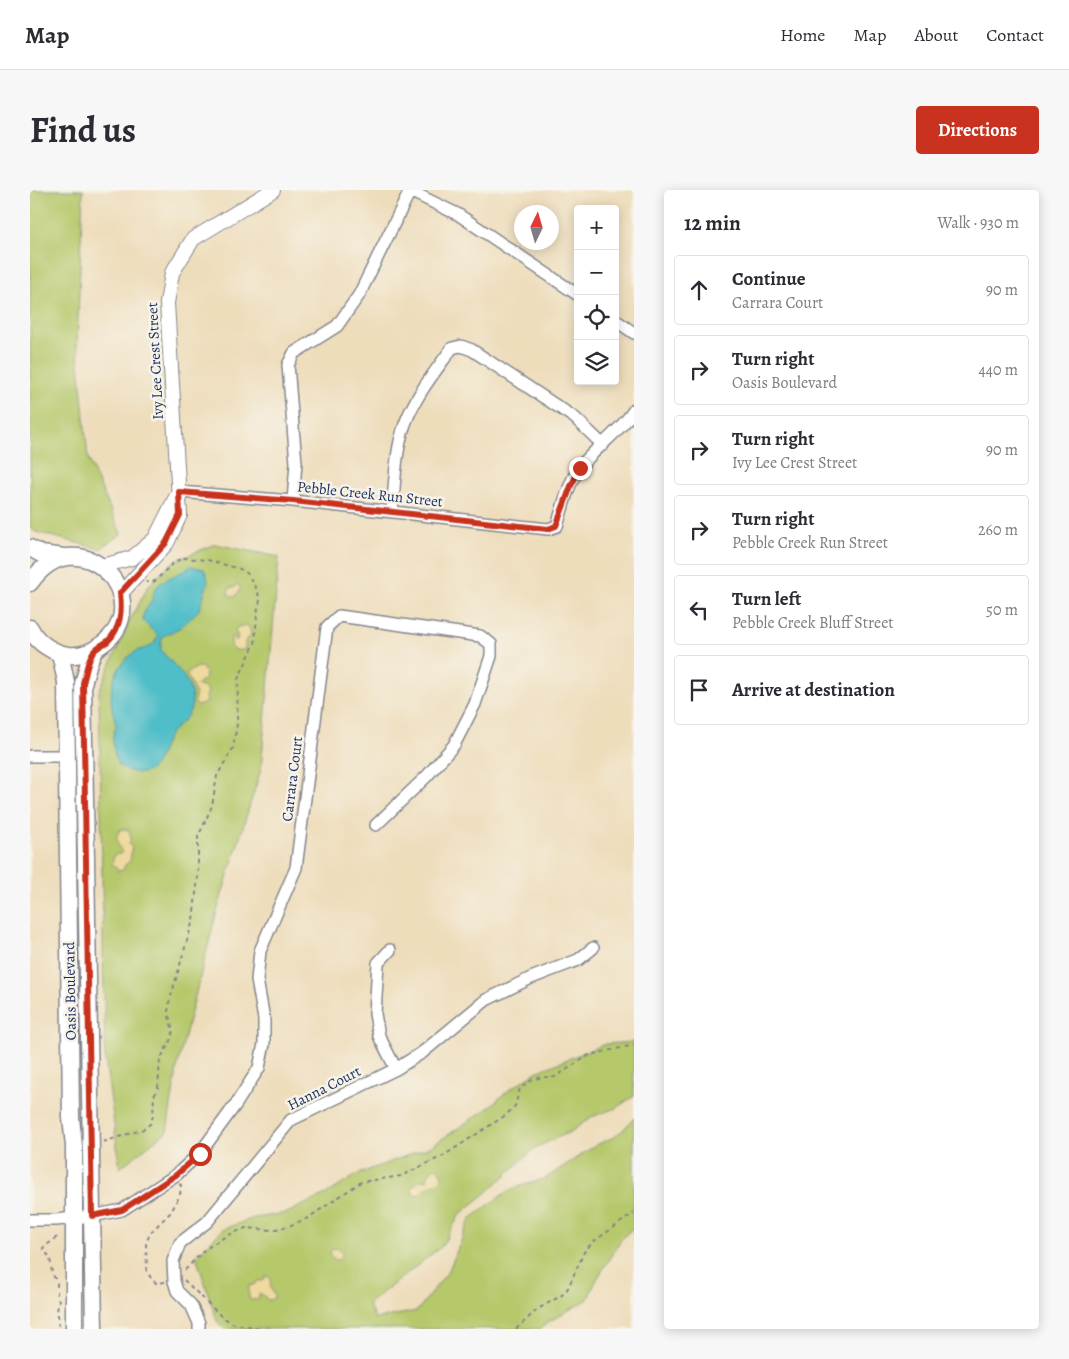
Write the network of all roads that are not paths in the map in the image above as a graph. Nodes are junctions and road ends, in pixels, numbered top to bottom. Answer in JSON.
{"nodes":[{"id":1,"x":273,"y":190,"type":"edge"},
{"id":2,"x":409,"y":191,"type":"edge"},
{"id":3,"x":574,"y":292,"type":"edge"},
{"id":4,"x":619,"y":323,"type":"edge"},
{"id":5,"x":634,"y":333,"type":"edge"},
{"id":6,"x":634,"y":410,"type":"edge"},
{"id":7,"x":603,"y":445,"type":"junction"},
{"id":8,"x":179,"y":492,"type":"junction"},
{"id":9,"x":293,"y":501,"type":"junction"},
{"id":10,"x":392,"y":512,"type":"junction"},
{"id":11,"x":30,"y":548,"type":"edge"},
{"id":12,"x":68,"y":557,"type":"junction"},
{"id":13,"x":102,"y":566,"type":"junction"},
{"id":14,"x":30,"y":583,"type":"edge"},
{"id":15,"x":120,"y":593,"type":"junction"},
{"id":16,"x":30,"y":628,"type":"edge"},
{"id":17,"x":94,"y":650,"type":"junction"},
{"id":18,"x":60,"y":653,"type":"junction"},
{"id":19,"x":30,"y":756,"type":"edge"},
{"id":20,"x":67,"y":756,"type":"junction"},
{"id":21,"x":376,"y":825,"type":"dead end"},
{"id":22,"x":593,"y":948,"type":"dead end"},
{"id":23,"x":390,"y":950,"type":"dead end"},
{"id":24,"x":396,"y":1069,"type":"junction"},
{"id":25,"x":92,"y":1216,"type":"junction"},
{"id":26,"x":73,"y":1218,"type":"junction"},
{"id":27,"x":30,"y":1220,"type":"edge"},
{"id":28,"x":74,"y":1329,"type":"edge"},
{"id":29,"x":94,"y":1329,"type":"edge"},
{"id":30,"x":199,"y":1329,"type":"edge"}],
"edges":[{"from":1,"to":8,"type":"street","name":"Ivy Lee Crest Street"},
{"from":2,"to":3,"type":"street"},
{"from":2,"to":9,"type":"street"},
{"from":4,"to":5,"type":"street"},
{"from":6,"to":7,"type":"street"},
{"from":7,"to":10,"type":"street","name":"Pebble Creek Run Street"},
{"from":7,"to":10,"type":"street"},
{"from":8,"to":9,"type":"street","name":"Pebble Creek Run Street"},
{"from":8,"to":13,"type":"street"},
{"from":8,"to":15,"type":"street","name":"Ivy Lee Crest Street"},
{"from":9,"to":10,"type":"street","name":"Pebble Creek Run Street"},
{"from":11,"to":12,"type":"main road"},
{"from":12,"to":13,"type":"main road"},
{"from":12,"to":14,"type":"main road"},
{"from":13,"to":15,"type":"main road"},
{"from":15,"to":17,"type":"main road"},
{"from":16,"to":18,"type":"main road"},
{"from":17,"to":18,"type":"main road"},
{"from":17,"to":25,"type":"main road","name":"Oasis Boulevard"},
{"from":18,"to":20,"type":"main road","name":"Oasis Boulevard"},
{"from":19,"to":20,"type":"street"},
{"from":20,"to":26,"type":"main road","name":"Oasis Boulevard"},
{"from":21,"to":25,"type":"street","name":"Carrara Court"},
{"from":22,"to":24,"type":"street","name":"Hanna Court"},
{"from":23,"to":24,"type":"street"},
{"from":24,"to":30,"type":"street","name":"Hanna Court"},
{"from":25,"to":26,"type":"street","name":"Carrara Court"},
{"from":25,"to":29,"type":"main road","name":"Oasis Boulevard"},
{"from":26,"to":27,"type":"street","name":"Carrara Court"},
{"from":26,"to":28,"type":"main road","name":"Oasis Boulevard"}]}
